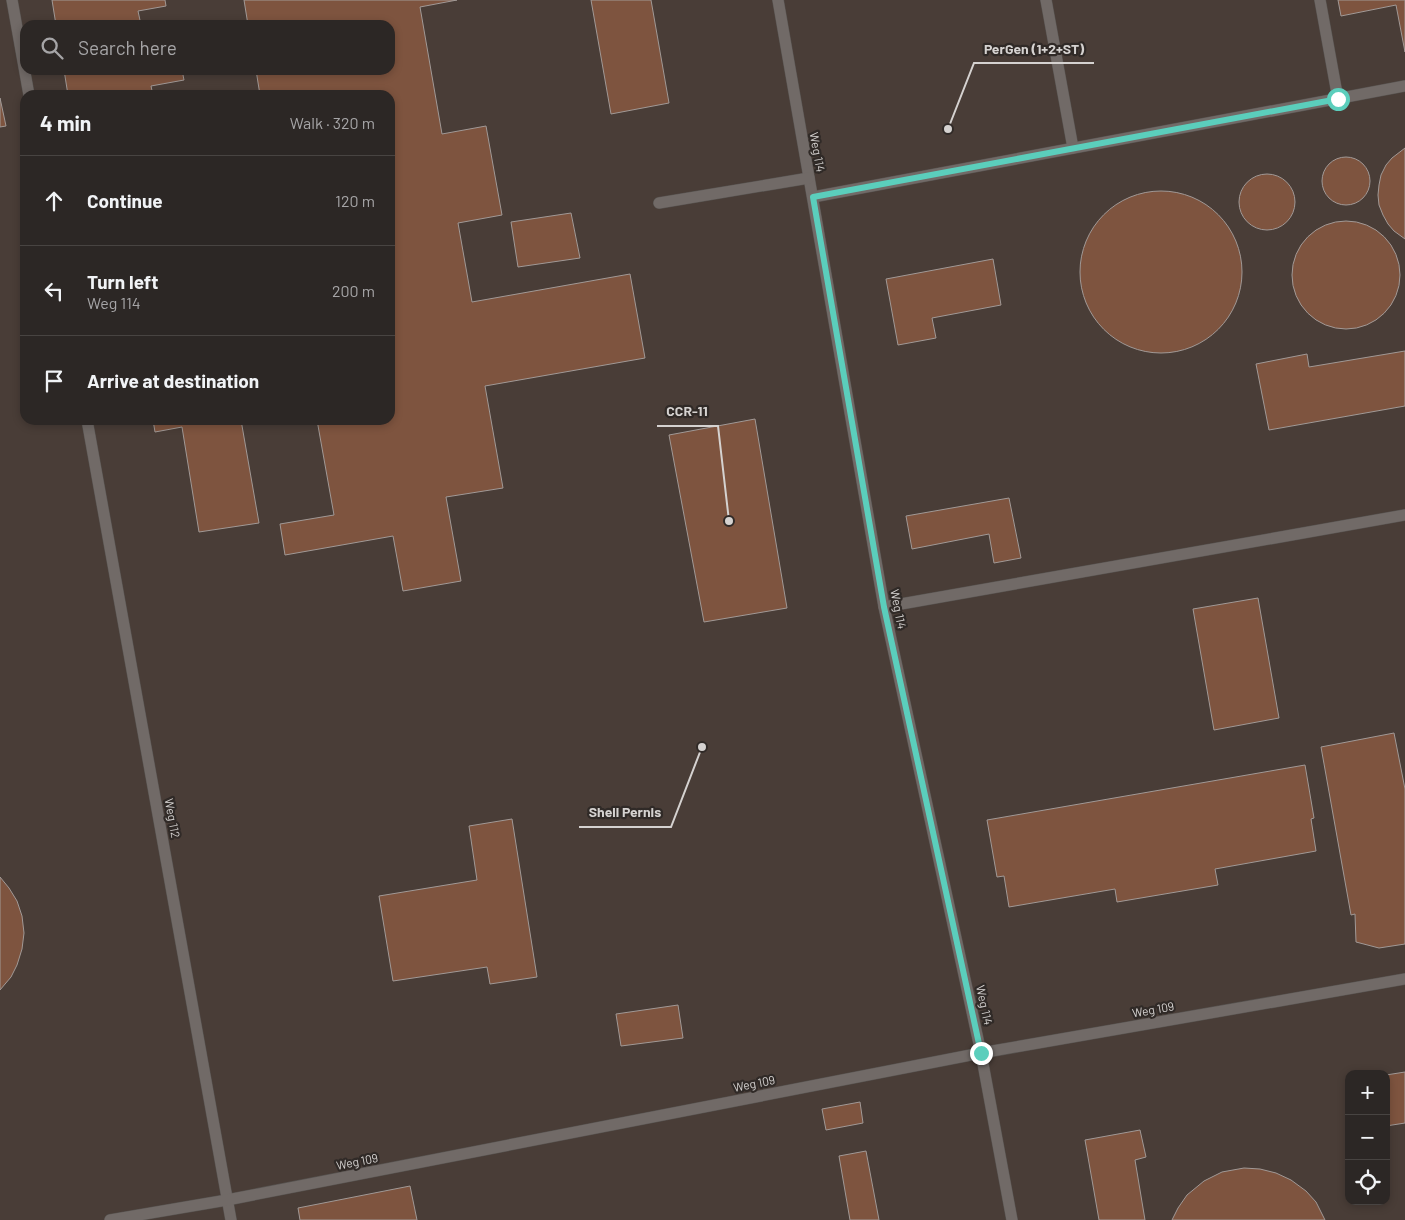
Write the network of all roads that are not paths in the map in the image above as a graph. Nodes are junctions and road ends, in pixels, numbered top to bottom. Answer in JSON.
{"nodes":[{"id":1,"x":12,"y":0,"type":"edge"},
{"id":2,"x":778,"y":0,"type":"edge"},
{"id":3,"x":1046,"y":0,"type":"edge"},
{"id":4,"x":1320,"y":0,"type":"edge"},
{"id":5,"x":20,"y":45,"type":"edge"},
{"id":6,"x":25,"y":75,"type":"edge"},
{"id":7,"x":1405,"y":86,"type":"edge"},
{"id":8,"x":28,"y":90,"type":"edge"},
{"id":9,"x":1338,"y":99,"type":"junction"},
{"id":10,"x":1073,"y":148,"type":"junction"},
{"id":11,"x":809,"y":178,"type":"junction"},
{"id":12,"x":813,"y":197,"type":"junction"},
{"id":13,"x":659,"y":203,"type":"dead end"},
{"id":14,"x":89,"y":425,"type":"edge"},
{"id":15,"x":1405,"y":515,"type":"edge"},
{"id":16,"x":884,"y":607,"type":"junction"},
{"id":17,"x":1405,"y":979,"type":"edge"},
{"id":18,"x":981,"y":1053,"type":"junction"},
{"id":19,"x":227,"y":1200,"type":"junction"},
{"id":20,"x":110,"y":1220,"type":"edge"},
{"id":21,"x":231,"y":1220,"type":"edge"},
{"id":22,"x":1012,"y":1220,"type":"edge"}],
"edges":[{"from":1,"to":5,"type":"lane"},
{"from":2,"to":11,"type":"lane","name":"Weg 114"},
{"from":3,"to":10,"type":"lane"},
{"from":4,"to":9,"type":"lane"},
{"from":6,"to":8,"type":"lane"},
{"from":7,"to":9,"type":"lane"},
{"from":9,"to":10,"type":"lane"},
{"from":10,"to":12,"type":"lane"},
{"from":11,"to":12,"type":"lane","name":"Weg 114"},
{"from":11,"to":13,"type":"lane"},
{"from":12,"to":16,"type":"lane","name":"Weg 114"},
{"from":14,"to":19,"type":"lane","name":"Weg 112"},
{"from":15,"to":16,"type":"lane"},
{"from":16,"to":18,"type":"lane","name":"Weg 114"},
{"from":17,"to":18,"type":"lane","name":"Weg 109"},
{"from":18,"to":19,"type":"lane","name":"Weg 109"},
{"from":18,"to":22,"type":"lane","name":"Weg 114"},
{"from":19,"to":20,"type":"lane","name":"Weg 109"},
{"from":19,"to":21,"type":"lane","name":"Weg 112"}]}
